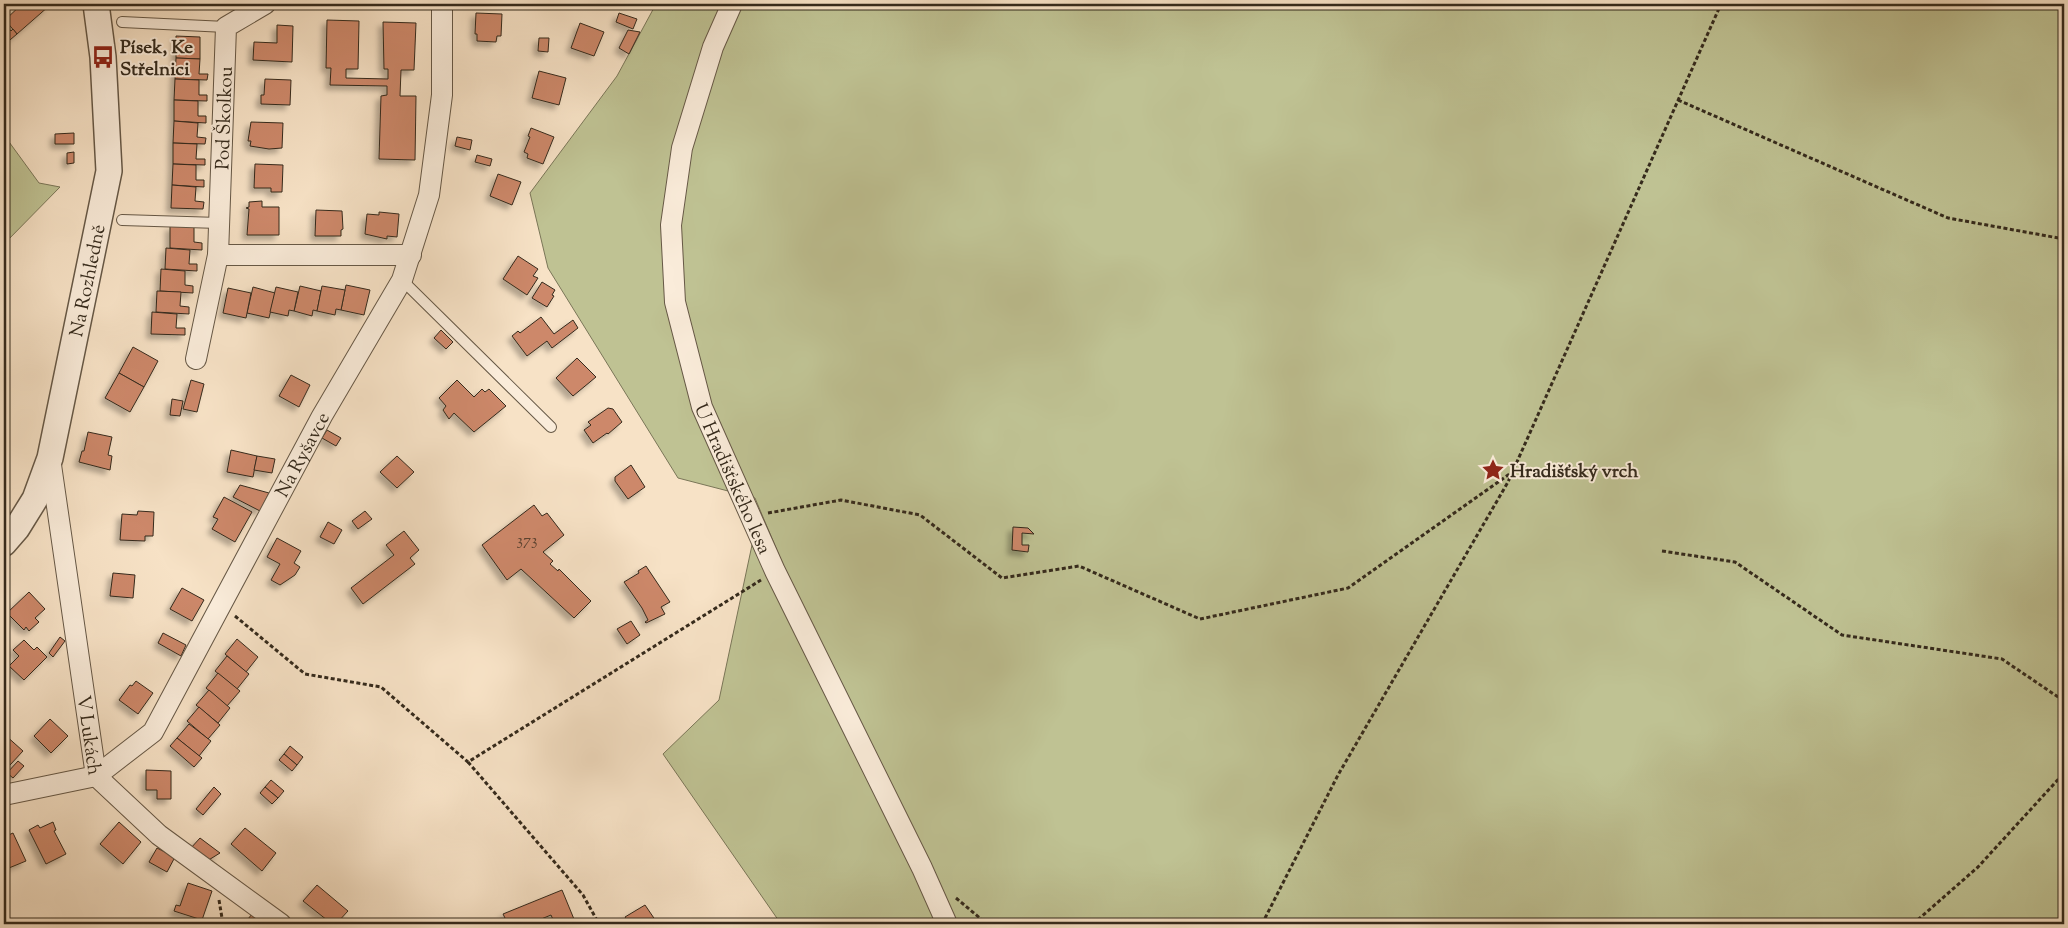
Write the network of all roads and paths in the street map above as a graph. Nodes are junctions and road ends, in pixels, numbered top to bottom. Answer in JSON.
{"nodes":[{"id":1,"x":96,"y":4,"type":"edge"},
{"id":2,"x":265,"y":4,"type":"edge"},
{"id":3,"x":442,"y":4,"type":"edge"},
{"id":4,"x":732,"y":4,"type":"edge"},
{"id":5,"x":1721,"y":4,"type":"edge"},
{"id":6,"x":122,"y":22,"type":"dead end"},
{"id":7,"x":226,"y":27,"type":"junction"},
{"id":8,"x":1678,"y":100,"type":"junction"},
{"id":9,"x":122,"y":220,"type":"dead end"},
{"id":10,"x":219,"y":223,"type":"junction"},
{"id":11,"x":2064,"y":239,"type":"edge"},
{"id":12,"x":218,"y":255,"type":"junction"},
{"id":13,"x":411,"y":255,"type":"junction"},
{"id":14,"x":402,"y":280,"type":"junction"},
{"id":15,"x":196,"y":360,"type":"dead end"},
{"id":16,"x":551,"y":427,"type":"dead end"},
{"id":17,"x":50,"y":458,"type":"junction"},
{"id":18,"x":1511,"y":473,"type":"junction"},
{"id":19,"x":750,"y":516,"type":"junction"},
{"id":20,"x":4,"y":543,"type":"edge"},
{"id":21,"x":1662,"y":551,"type":"dead end"},
{"id":22,"x":775,"y":572,"type":"junction"},
{"id":23,"x":221,"y":605,"type":"junction"},
{"id":24,"x":2064,"y":701,"type":"edge"},
{"id":25,"x":468,"y":762,"type":"junction"},
{"id":26,"x":2064,"y":773,"type":"edge"},
{"id":27,"x":96,"y":776,"type":"junction"},
{"id":28,"x":4,"y":795,"type":"edge"},
{"id":29,"x":281,"y":924,"type":"edge"},
{"id":30,"x":599,"y":924,"type":"edge"},
{"id":31,"x":947,"y":924,"type":"edge"},
{"id":32,"x":1262,"y":924,"type":"edge"},
{"id":33,"x":1913,"y":924,"type":"edge"}],
"edges":[{"from":1,"to":17,"type":"street","name":"Na Rozhledně"},
{"from":2,"to":7,"type":"street"},
{"from":3,"to":13,"type":"street","name":"Na Ryšavce"},
{"from":4,"to":19,"type":"street","name":"U Hradišťského lesa"},
{"from":5,"to":8,"type":"path"},
{"from":6,"to":7,"type":"lane"},
{"from":7,"to":10,"type":"street","name":"Pod Školkou"},
{"from":8,"to":11,"type":"path"},
{"from":8,"to":18,"type":"path"},
{"from":9,"to":10,"type":"lane"},
{"from":10,"to":12,"type":"street","name":"Pod Školkou"},
{"from":12,"to":13,"type":"street"},
{"from":12,"to":15,"type":"street","name":"Pod Školkou"},
{"from":13,"to":14,"type":"street","name":"Na Ryšavce"},
{"from":14,"to":16,"type":"lane"},
{"from":14,"to":23,"type":"street","name":"Na Ryšavce"},
{"from":17,"to":20,"type":"street","name":"Na Rozhledně"},
{"from":17,"to":27,"type":"street","name":"V Lukách"},
{"from":18,"to":19,"type":"path"},
{"from":18,"to":32,"type":"path"},
{"from":19,"to":22,"type":"street","name":"U Hradišťského lesa"},
{"from":21,"to":24,"type":"path"},
{"from":22,"to":25,"type":"path"},
{"from":22,"to":31,"type":"street","name":"U Hradišťského lesa"},
{"from":23,"to":25,"type":"path"},
{"from":23,"to":27,"type":"street","name":"Na Ryšavce"},
{"from":25,"to":30,"type":"path"},
{"from":26,"to":33,"type":"path"},
{"from":27,"to":28,"type":"street","name":"Na Ryšavce"},
{"from":27,"to":29,"type":"street","name":"V Lukách"}]}
